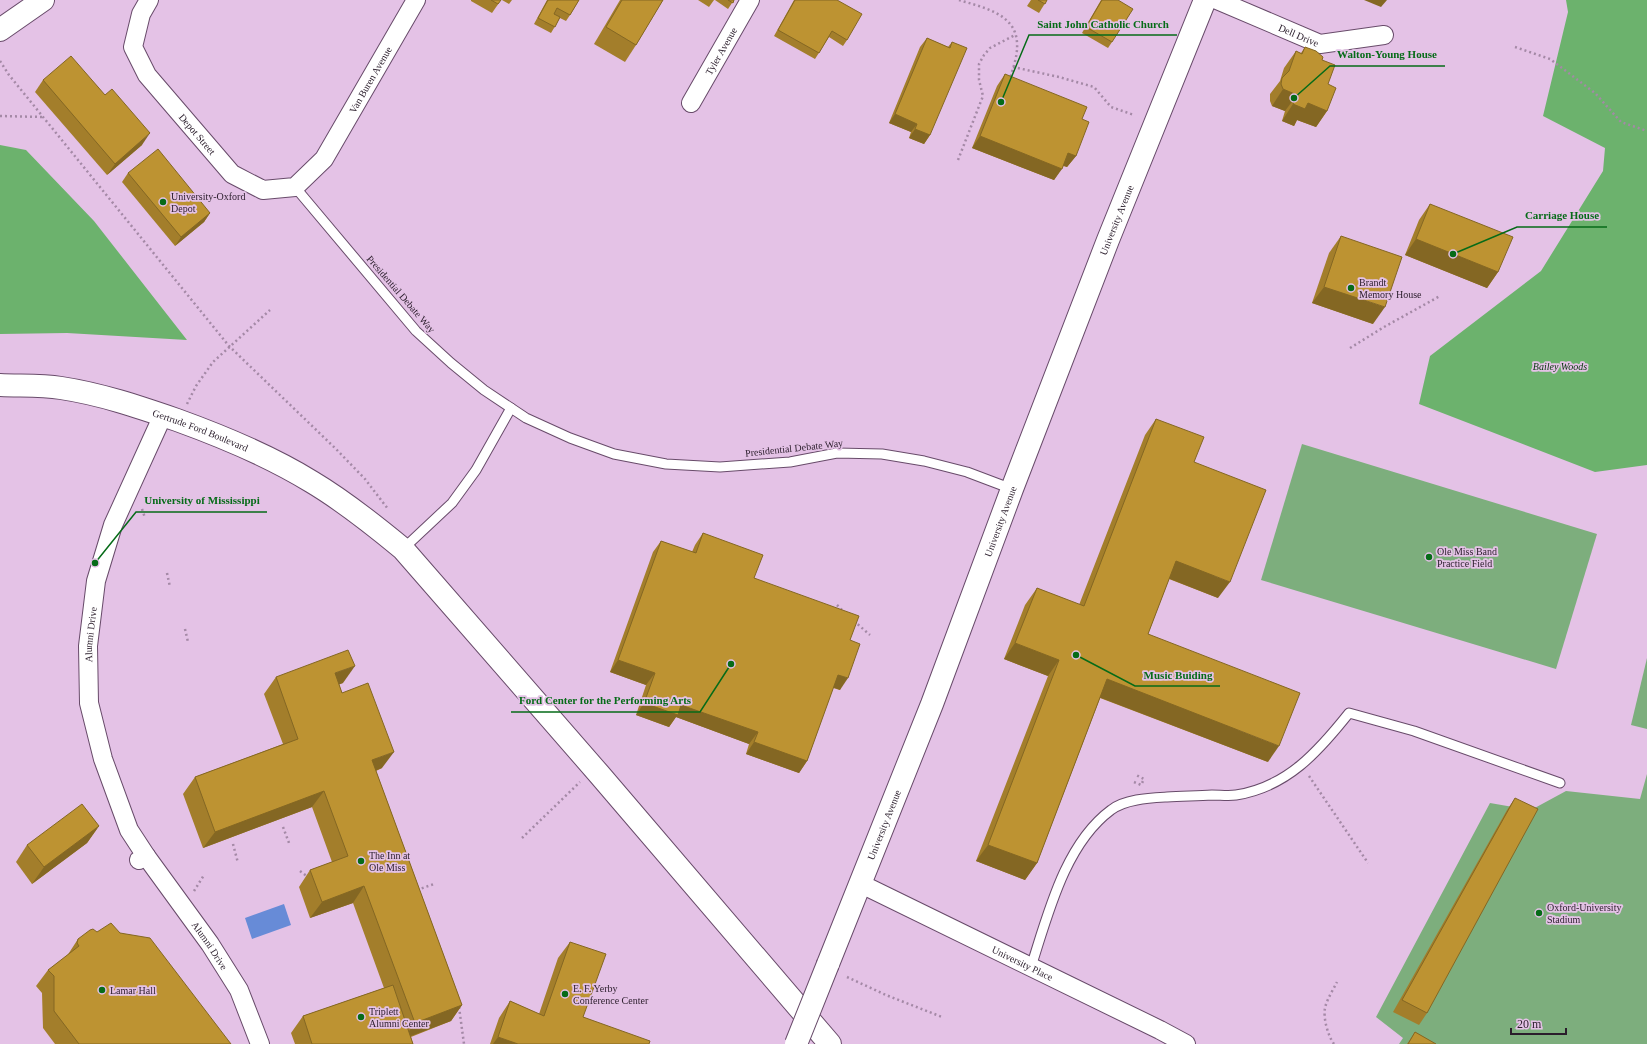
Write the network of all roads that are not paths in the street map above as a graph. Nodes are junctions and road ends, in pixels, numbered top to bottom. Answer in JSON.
{"nodes":[{"id":1,"x":43,"y":0,"type":"edge"},
{"id":2,"x":149,"y":0,"type":"edge"},
{"id":3,"x":416,"y":0,"type":"edge"},
{"id":4,"x":750,"y":0,"type":"edge"},
{"id":5,"x":1205,"y":0,"type":"edge"},
{"id":6,"x":1217,"y":0,"type":"edge"},
{"id":7,"x":0,"y":30,"type":"edge"},
{"id":8,"x":1384,"y":35,"type":"dead end"},
{"id":9,"x":691,"y":103,"type":"dead end"},
{"id":10,"x":294,"y":187,"type":"junction"},
{"id":11,"x":0,"y":385,"type":"edge"},
{"id":12,"x":511,"y":408,"type":"junction"},
{"id":13,"x":174,"y":412,"type":"junction"},
{"id":14,"x":1012,"y":489,"type":"junction"},
{"id":15,"x":403,"y":549,"type":"junction"},
{"id":16,"x":1560,"y":783,"type":"dead end"},
{"id":17,"x":860,"y":883,"type":"junction"},
{"id":18,"x":1031,"y":967,"type":"junction"},
{"id":19,"x":260,"y":1044,"type":"edge"},
{"id":20,"x":796,"y":1044,"type":"edge"},
{"id":21,"x":830,"y":1044,"type":"edge"},
{"id":22,"x":1186,"y":1044,"type":"edge"}],
"edges":[{"from":1,"to":7,"type":"street"},
{"from":2,"to":10,"type":"street","name":"Depot Street"},
{"from":3,"to":10,"type":"street","name":"Van Buren Avenue"},
{"from":4,"to":9,"type":"street","name":"Tyler Avenue"},
{"from":5,"to":14,"type":"street","name":"University Avenue"},
{"from":6,"to":8,"type":"street","name":"Dell Drive"},
{"from":10,"to":12,"type":"lane","name":"Presidential Debate Way"},
{"from":11,"to":13,"type":"street","name":"Gertrude Ford Boulevard"},
{"from":12,"to":14,"type":"lane","name":"Presidential Debate Way"},
{"from":12,"to":15,"type":"lane"},
{"from":13,"to":15,"type":"street","name":"Gertrude Ford Boulevard"},
{"from":13,"to":19,"type":"street","name":"Alumni Drive"},
{"from":14,"to":17,"type":"street","name":"University Avenue"},
{"from":15,"to":21,"type":"street","name":"Gertrude Ford Boulevard"},
{"from":16,"to":18,"type":"lane"},
{"from":17,"to":18,"type":"street","name":"University Place"},
{"from":17,"to":20,"type":"street","name":"University Avenue","bridge":true},
{"from":18,"to":22,"type":"street","name":"University Place"}]}
